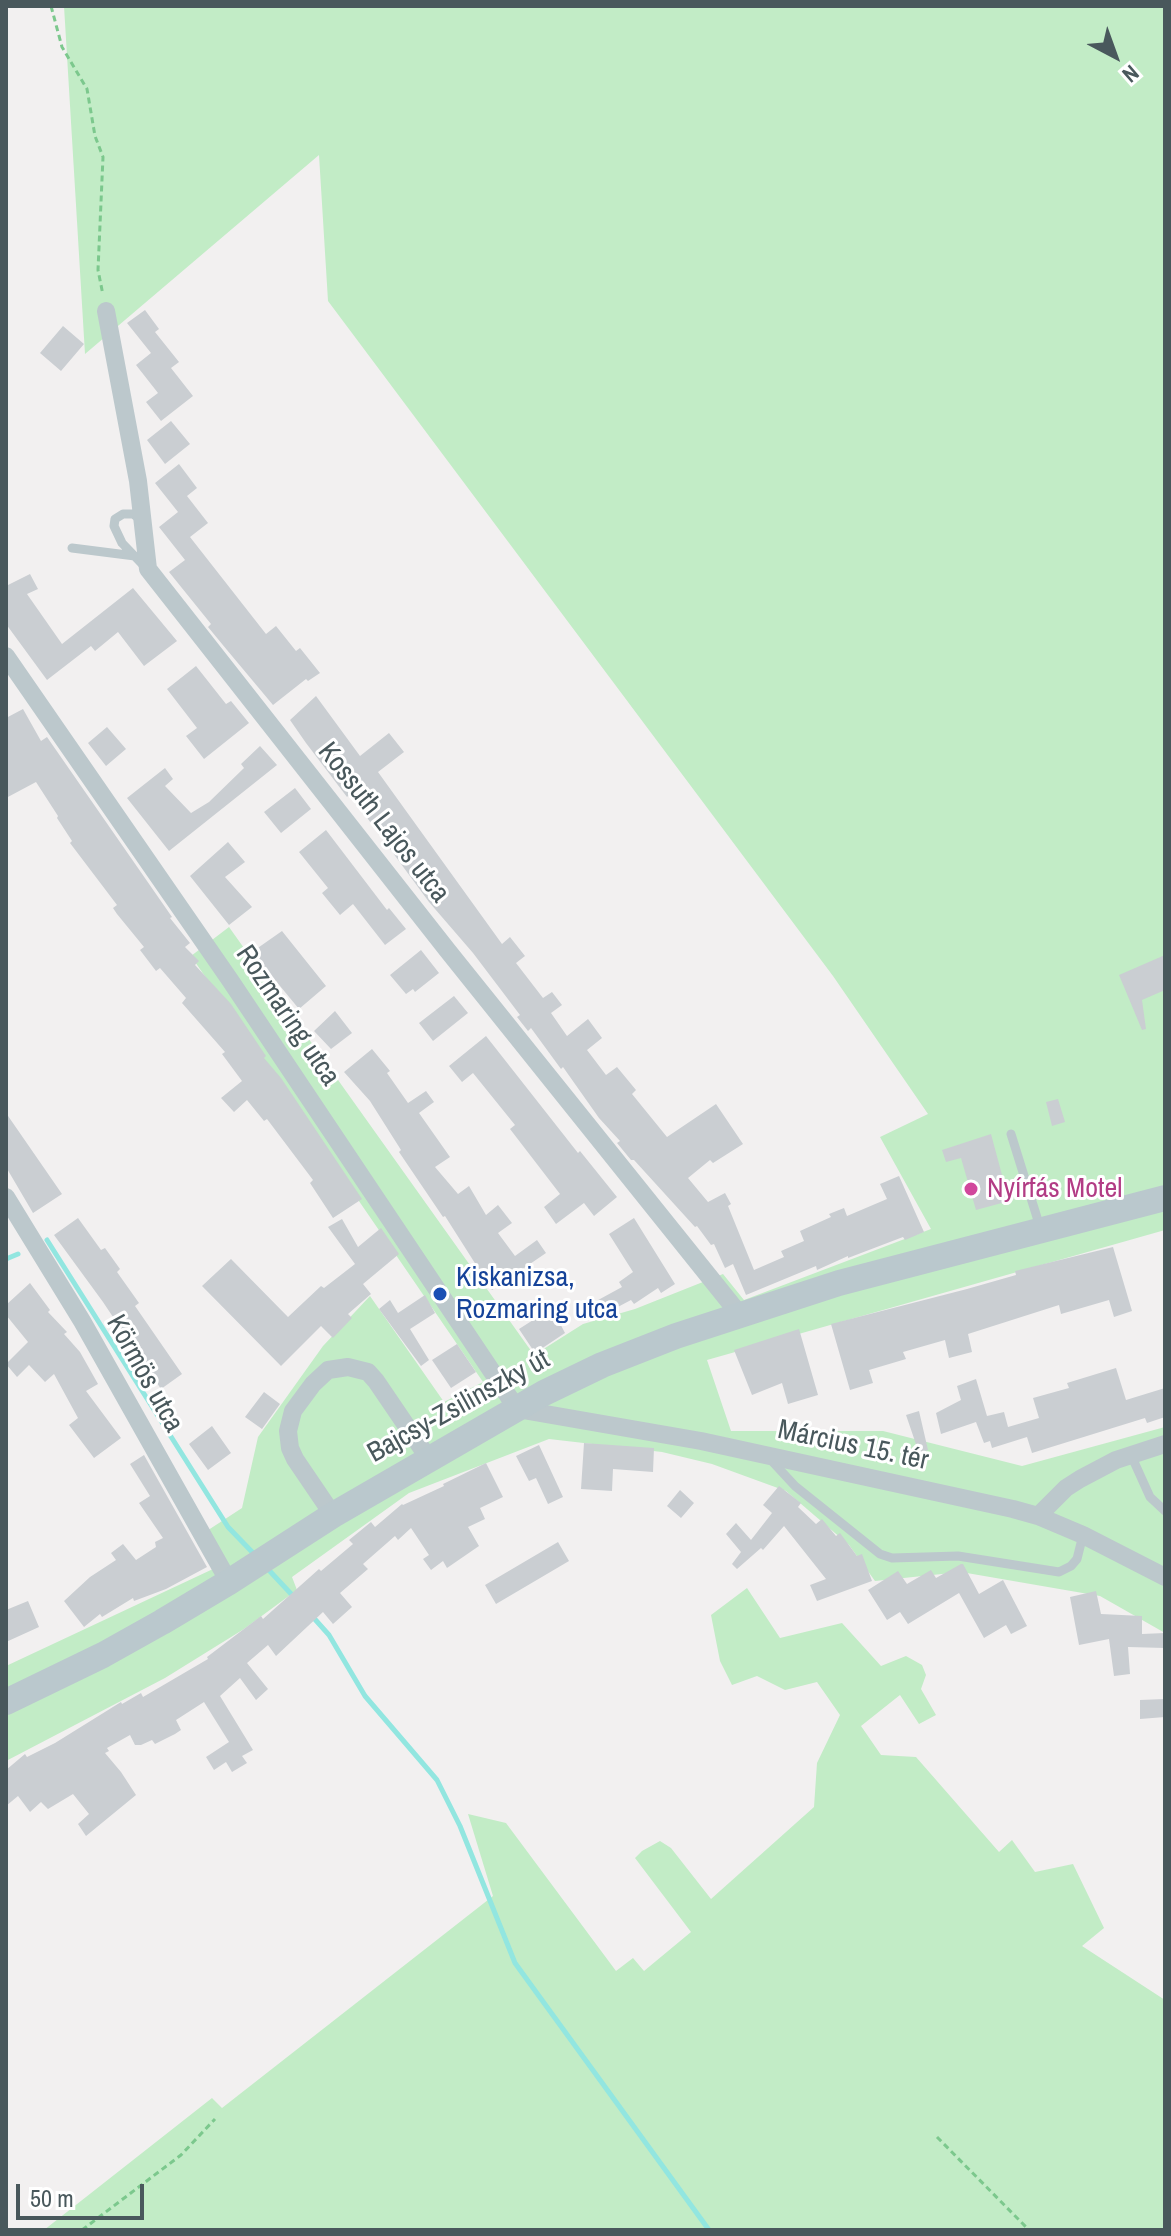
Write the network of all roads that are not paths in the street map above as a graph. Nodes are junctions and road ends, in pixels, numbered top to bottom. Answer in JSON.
{"nodes":[{"id":1,"x":106,"y":311,"type":"road end"},
{"id":2,"x":142,"y":521,"type":"junction"},
{"id":3,"x":72,"y":548,"type":"dead end"},
{"id":4,"x":141,"y":563,"type":"junction"},
{"id":5,"x":6,"y":656,"type":"edge"},
{"id":6,"x":1011,"y":1134,"type":"dead end"},
{"id":7,"x":6,"y":1197,"type":"edge"},
{"id":8,"x":1165,"y":1198,"type":"edge"},
{"id":9,"x":1041,"y":1231,"type":"junction"},
{"id":10,"x":740,"y":1315,"type":"junction"},
{"id":11,"x":517,"y":1409,"type":"junction"},
{"id":12,"x":1165,"y":1444,"type":"edge"},
{"id":13,"x":1131,"y":1455,"type":"junction"},
{"id":14,"x":768,"y":1456,"type":"junction"},
{"id":15,"x":429,"y":1459,"type":"junction"},
{"id":16,"x":1165,"y":1511,"type":"edge"},
{"id":17,"x":333,"y":1515,"type":"junction"},
{"id":18,"x":1038,"y":1516,"type":"junction"},
{"id":19,"x":1083,"y":1535,"type":"junction"},
{"id":20,"x":1165,"y":1577,"type":"edge"},
{"id":21,"x":229,"y":1582,"type":"junction"},
{"id":22,"x":6,"y":1702,"type":"edge"}],
"edges":[{"from":1,"to":2,"type":"street"},
{"from":2,"to":4,"type":"street"},
{"from":2,"to":4,"type":"lane"},
{"from":3,"to":4,"type":"lane"},
{"from":4,"to":10,"type":"street","name":"Kossuth Lajos utca"},
{"from":5,"to":11,"type":"street","name":"Rozmaring utca"},
{"from":6,"to":9,"type":"lane"},
{"from":7,"to":21,"type":"street","name":"Körmös utca"},
{"from":8,"to":9,"type":"main road","name":"Bajcsy-Zsilinszky út"},
{"from":9,"to":10,"type":"main road","name":"Bajcsy-Zsilinszky út"},
{"from":10,"to":11,"type":"main road","name":"Bajcsy-Zsilinszky út"},
{"from":11,"to":14,"type":"street","name":"Március 15. tér"},
{"from":11,"to":15,"type":"main road","name":"Bajcsy-Zsilinszky út"},
{"from":12,"to":13,"type":"street"},
{"from":13,"to":16,"type":"lane"},
{"from":13,"to":18,"type":"street"},
{"from":14,"to":18,"type":"street","name":"Március 15. tér"},
{"from":14,"to":19,"type":"lane"},
{"from":15,"to":17,"type":"main road","name":"Bajcsy-Zsilinszky út"},
{"from":15,"to":17,"type":"street"},
{"from":17,"to":21,"type":"main road","name":"Bajcsy-Zsilinszky út"},
{"from":18,"to":19,"type":"street","name":"Március 15. tér"},
{"from":19,"to":20,"type":"street","name":"Március 15. tér"},
{"from":21,"to":22,"type":"main road","name":"Bajcsy-Zsilinszky út"}]}
